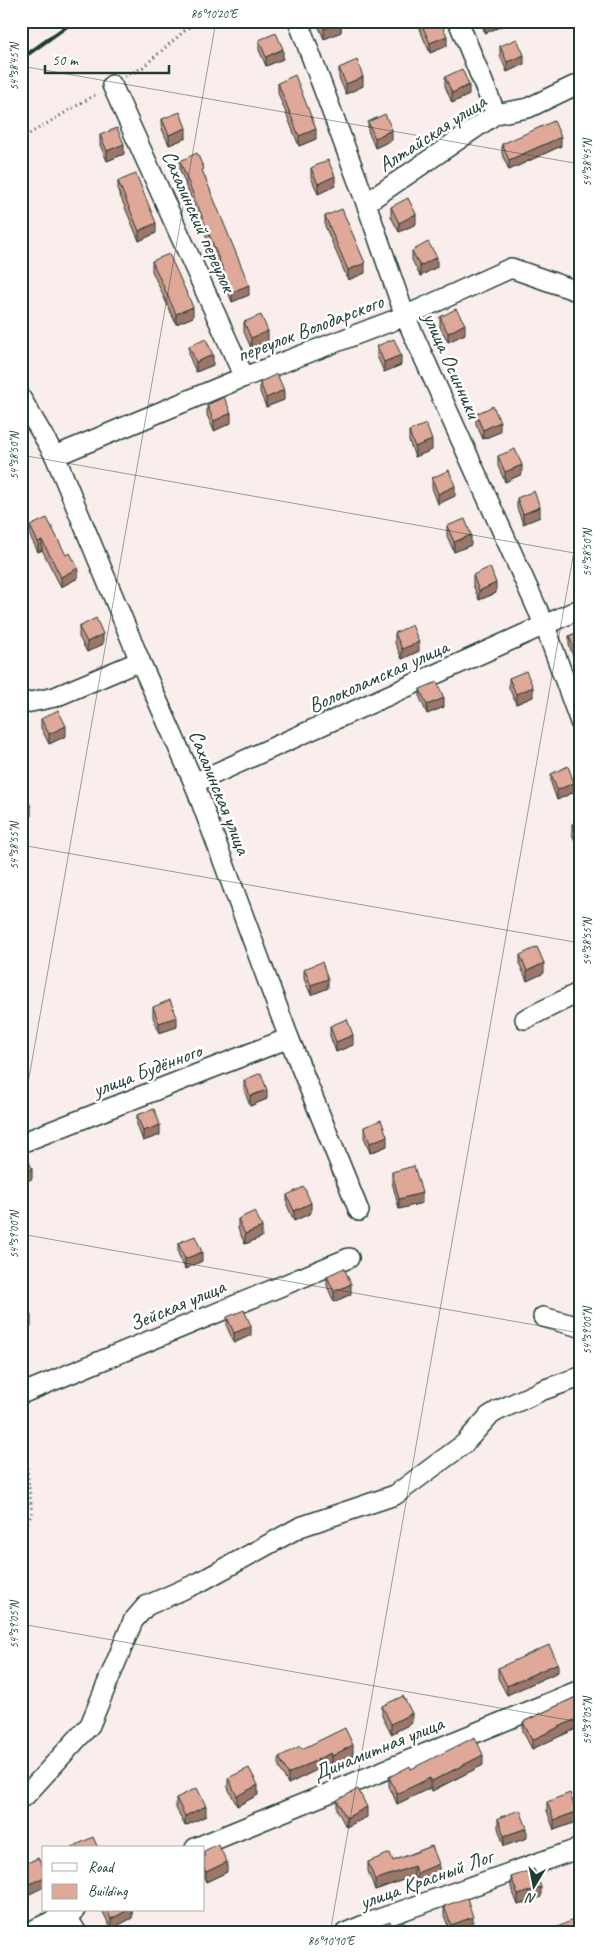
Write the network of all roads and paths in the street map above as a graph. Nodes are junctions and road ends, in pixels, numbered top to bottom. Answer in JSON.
{"nodes":[{"id":1,"x":298,"y":21,"type":"edge"},
{"id":2,"x":458,"y":21,"type":"edge"},
{"id":3,"x":580,"y":83,"type":"edge"},
{"id":4,"x":112,"y":85,"type":"dead end"},
{"id":5,"x":496,"y":114,"type":"junction"},
{"id":6,"x":366,"y":203,"type":"junction"},
{"id":7,"x":580,"y":292,"type":"edge"},
{"id":8,"x":405,"y":316,"type":"junction"},
{"id":9,"x":244,"y":377,"type":"junction"},
{"id":10,"x":21,"y":398,"type":"edge"},
{"id":11,"x":55,"y":456,"type":"junction"},
{"id":12,"x":580,"y":609,"type":"edge"},
{"id":13,"x":544,"y":626,"type":"junction"},
{"id":14,"x":140,"y":661,"type":"junction"},
{"id":15,"x":21,"y":704,"type":"edge"},
{"id":16,"x":580,"y":722,"type":"edge"},
{"id":17,"x":194,"y":783,"type":"junction"},
{"id":18,"x":580,"y":992,"type":"edge"},
{"id":19,"x":525,"y":1019,"type":"dead end"},
{"id":20,"x":289,"y":1038,"type":"junction"},
{"id":21,"x":21,"y":1143,"type":"edge"},
{"id":22,"x":359,"y":1211,"type":"dead end"},
{"id":23,"x":349,"y":1258,"type":"dead end"},
{"id":24,"x":543,"y":1317,"type":"dead end"},
{"id":25,"x":580,"y":1327,"type":"edge"},
{"id":26,"x":580,"y":1377,"type":"edge"},
{"id":27,"x":21,"y":1394,"type":"edge"},
{"id":28,"x":21,"y":1413,"type":"edge"},
{"id":29,"x":21,"y":1534,"type":"edge"},
{"id":30,"x":580,"y":1690,"type":"edge"},
{"id":31,"x":21,"y":1798,"type":"edge"},
{"id":32,"x":200,"y":1846,"type":"edge"},
{"id":33,"x":580,"y":1848,"type":"edge"},
{"id":34,"x":70,"y":1912,"type":"edge"},
{"id":35,"x":26,"y":1933,"type":"edge"},
{"id":36,"x":77,"y":1933,"type":"edge"},
{"id":37,"x":345,"y":1933,"type":"edge"}],
"edges":[{"from":1,"to":6,"type":"street","name":"улица Осинники"},
{"from":2,"to":5,"type":"street"},
{"from":3,"to":5,"type":"street","name":"Алтайская улица"},
{"from":4,"to":9,"type":"street","name":"Сахалинский переулок"},
{"from":5,"to":6,"type":"street","name":"Алтайская улица"},
{"from":6,"to":8,"type":"street","name":"улица Осинники"},
{"from":7,"to":8,"type":"street","name":"переулок Володарского"},
{"from":8,"to":9,"type":"street","name":"переулок Володарского"},
{"from":8,"to":13,"type":"street","name":"улица Осинники"},
{"from":9,"to":11,"type":"street","name":"переулок Володарского"},
{"from":10,"to":11,"type":"street","name":"Сахалинская улица"},
{"from":11,"to":14,"type":"street","name":"Сахалинская улица"},
{"from":12,"to":13,"type":"street","name":"Волоколамская улица"},
{"from":13,"to":16,"type":"street","name":"улица Осинники"},
{"from":13,"to":17,"type":"street","name":"Волоколамская улица"},
{"from":14,"to":15,"type":"street"},
{"from":14,"to":17,"type":"street","name":"Сахалинская улица"},
{"from":17,"to":20,"type":"street","name":"Сахалинская улица"},
{"from":18,"to":19,"type":"street"},
{"from":20,"to":21,"type":"street","name":"улица Будённого"},
{"from":20,"to":22,"type":"street","name":"Сахалинская улица"},
{"from":23,"to":27,"type":"street","name":"Зейская улица"},
{"from":24,"to":25,"type":"street"},
{"from":26,"to":31,"type":"street"},
{"from":28,"to":29,"type":"path"},
{"from":30,"to":32,"type":"street","name":"Динамитная улица"},
{"from":33,"to":37,"type":"street","name":"улица Красный Лог"},
{"from":34,"to":35,"type":"street"},
{"from":34,"to":36,"type":"street"}]}
